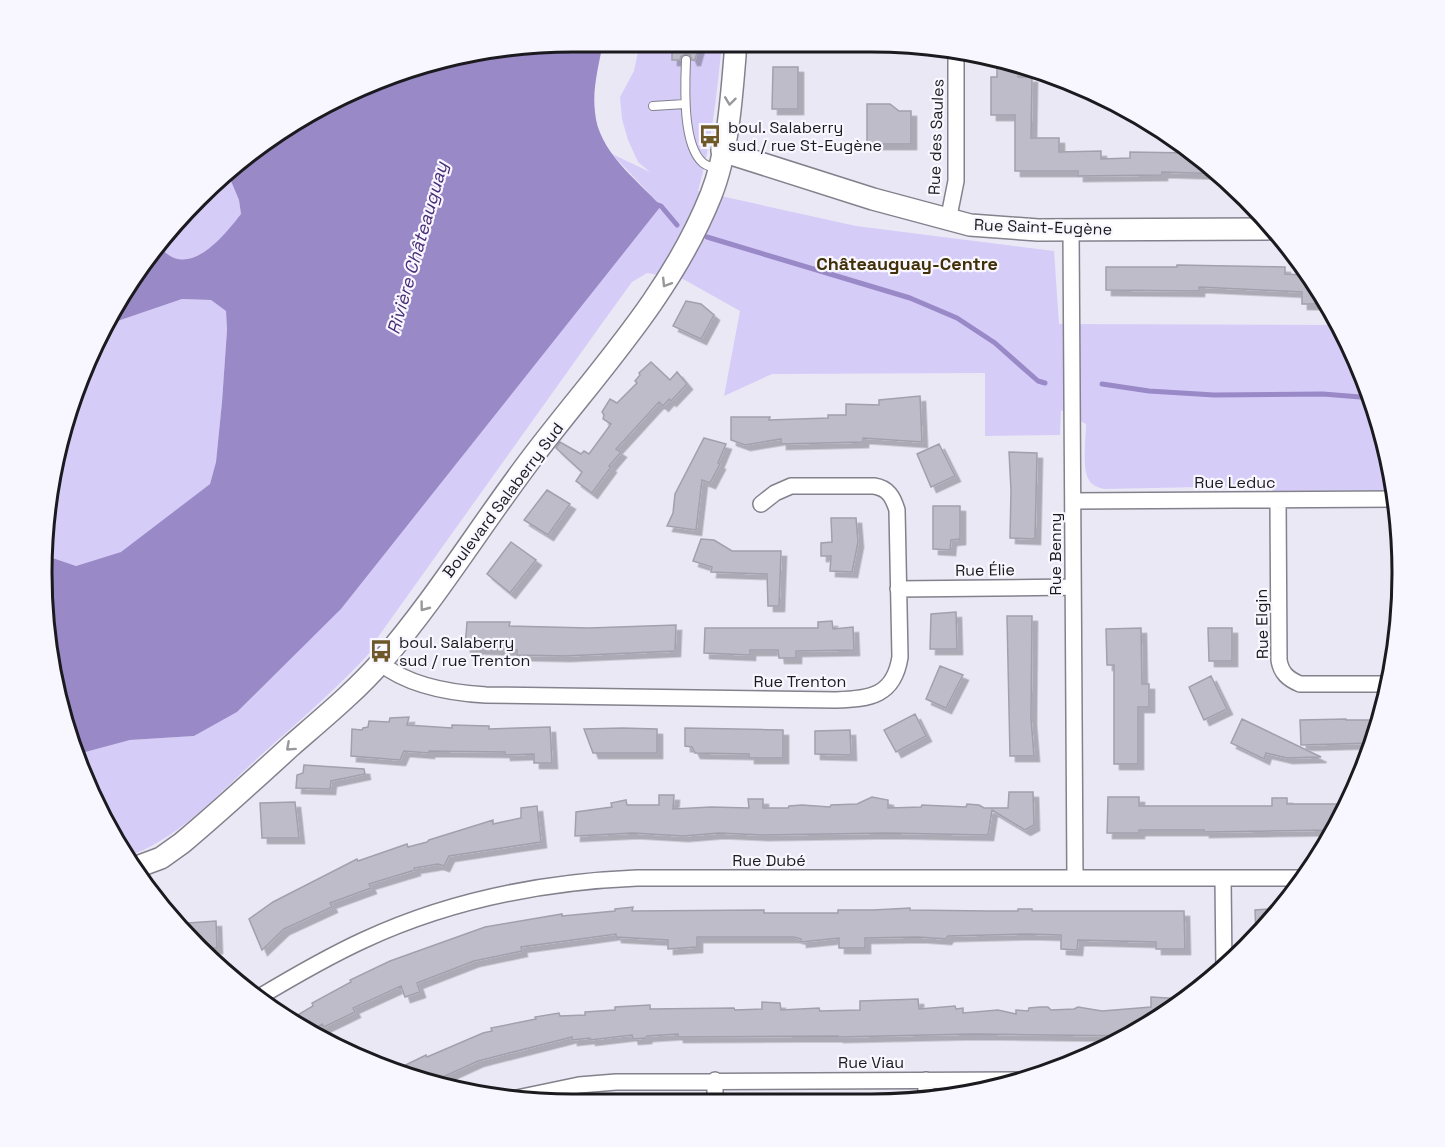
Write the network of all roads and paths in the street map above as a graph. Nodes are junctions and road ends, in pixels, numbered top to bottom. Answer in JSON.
{"nodes":[{"id":1,"x":735,"y":52,"type":"edge"},
{"id":2,"x":686,"y":60,"type":"dead end"},
{"id":3,"x":956,"y":60,"type":"edge"},
{"id":4,"x":685,"y":104,"type":"junction"},
{"id":5,"x":653,"y":106,"type":"dead end"},
{"id":6,"x":721,"y":160,"type":"junction"},
{"id":7,"x":948,"y":221,"type":"junction"},
{"id":8,"x":1071,"y":230,"type":"junction"},
{"id":9,"x":1263,"y":230,"type":"edge"},
{"id":10,"x":1387,"y":499,"type":"edge"},
{"id":11,"x":1278,"y":500,"type":"junction"},
{"id":12,"x":1073,"y":501,"type":"junction"},
{"id":13,"x":761,"y":504,"type":"dead end"},
{"id":14,"x":1073,"y":587,"type":"junction"},
{"id":15,"x":898,"y":589,"type":"junction"},
{"id":16,"x":380,"y":663,"type":"junction"},
{"id":17,"x":1380,"y":684,"type":"edge"},
{"id":18,"x":142,"y":865,"type":"edge"},
{"id":19,"x":1075,"y":878,"type":"junction"},
{"id":20,"x":1223,"y":878,"type":"junction"},
{"id":21,"x":1294,"y":878,"type":"edge"},
{"id":22,"x":1224,"y":957,"type":"edge"},
{"id":23,"x":265,"y":994,"type":"edge"},
{"id":24,"x":715,"y":1080,"type":"junction"},
{"id":25,"x":926,"y":1080,"type":"junction"},
{"id":26,"x":992,"y":1080,"type":"edge"},
{"id":27,"x":926,"y":1091,"type":"edge"},
{"id":28,"x":543,"y":1093,"type":"edge"},
{"id":29,"x":715,"y":1094,"type":"edge"}],
"edges":[{"from":1,"to":6,"type":"street","name":"Boulevard Salaberry Sud","one_way":true},
{"from":2,"to":4,"type":"lane"},
{"from":3,"to":7,"type":"street","name":"Rue des Saules"},
{"from":4,"to":5,"type":"lane"},
{"from":4,"to":6,"type":"lane"},
{"from":6,"to":7,"type":"street","name":"Rue Saint-Eugène"},
{"from":6,"to":16,"type":"street","name":"Boulevard Salaberry Sud","one_way":true},
{"from":7,"to":8,"type":"street","name":"Rue Saint-Eugène"},
{"from":8,"to":9,"type":"street","name":"Rue Saint-Eugène"},
{"from":8,"to":12,"type":"street","name":"Rue Benny"},
{"from":10,"to":11,"type":"street","name":"Rue Leduc"},
{"from":11,"to":12,"type":"street","name":"Rue Leduc"},
{"from":11,"to":17,"type":"street","name":"Rue Elgin"},
{"from":12,"to":14,"type":"street","name":"Rue Benny"},
{"from":13,"to":15,"type":"street","name":"Rue Trenton"},
{"from":14,"to":15,"type":"street","name":"Rue Élie"},
{"from":14,"to":19,"type":"street","name":"Rue Benny"},
{"from":15,"to":16,"type":"street","name":"Rue Trenton"},
{"from":16,"to":18,"type":"street","name":"Boulevard Salaberry Sud","one_way":true},
{"from":19,"to":20,"type":"street","name":"Rue Dubé"},
{"from":19,"to":23,"type":"street","name":"Rue Dubé"},
{"from":20,"to":21,"type":"street","name":"Rue Dubé"},
{"from":20,"to":22,"type":"street"},
{"from":24,"to":25,"type":"street","name":"Rue Viau"},
{"from":24,"to":28,"type":"street","name":"Rue Viau"},
{"from":24,"to":29,"type":"street"},
{"from":25,"to":26,"type":"street","name":"Rue Viau"},
{"from":25,"to":27,"type":"street"}]}
